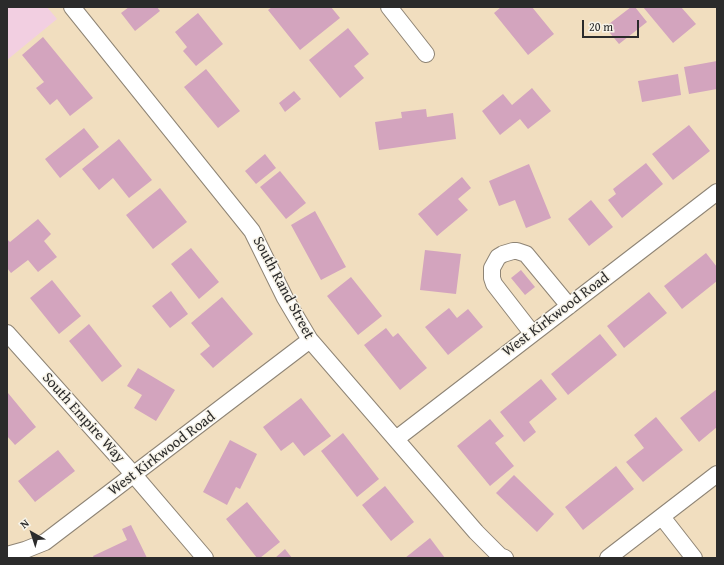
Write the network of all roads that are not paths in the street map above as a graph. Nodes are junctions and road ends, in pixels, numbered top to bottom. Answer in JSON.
{"nodes":[{"id":1,"x":72,"y":7,"type":"edge"},
{"id":2,"x":389,"y":7,"type":"edge"},
{"id":3,"x":426,"y":54,"type":"dead end"},
{"id":4,"x":717,"y":192,"type":"edge"},
{"id":5,"x":569,"y":306,"type":"junction"},
{"id":6,"x":7,"y":333,"type":"edge"},
{"id":7,"x":532,"y":333,"type":"junction"},
{"id":8,"x":310,"y":340,"type":"junction"},
{"id":9,"x":396,"y":439,"type":"junction"},
{"id":10,"x":717,"y":474,"type":"edge"},
{"id":11,"x":134,"y":475,"type":"junction"},
{"id":12,"x":662,"y":517,"type":"junction"},
{"id":13,"x":7,"y":555,"type":"edge"},
{"id":14,"x":205,"y":558,"type":"edge"},
{"id":15,"x":505,"y":558,"type":"edge"},
{"id":16,"x":608,"y":558,"type":"edge"},
{"id":17,"x":694,"y":558,"type":"edge"}],
"edges":[{"from":1,"to":8,"type":"street","name":"South Rand Street"},
{"from":2,"to":3,"type":"street"},
{"from":4,"to":5,"type":"street","name":"West Kirkwood Road"},
{"from":5,"to":7,"type":"street","name":"West Kirkwood Road"},
{"from":5,"to":7,"type":"street"},
{"from":6,"to":11,"type":"street","name":"South Empire Way"},
{"from":7,"to":9,"type":"street","name":"West Kirkwood Road"},
{"from":8,"to":9,"type":"street","name":"South Rand Street"},
{"from":8,"to":11,"type":"street","name":"West Kirkwood Road"},
{"from":9,"to":15,"type":"street","name":"South Rand Street"},
{"from":10,"to":12,"type":"street"},
{"from":11,"to":13,"type":"street","name":"West Kirkwood Road"},
{"from":11,"to":14,"type":"street","name":"South Empire Way"},
{"from":12,"to":16,"type":"street"},
{"from":12,"to":17,"type":"street"}]}
